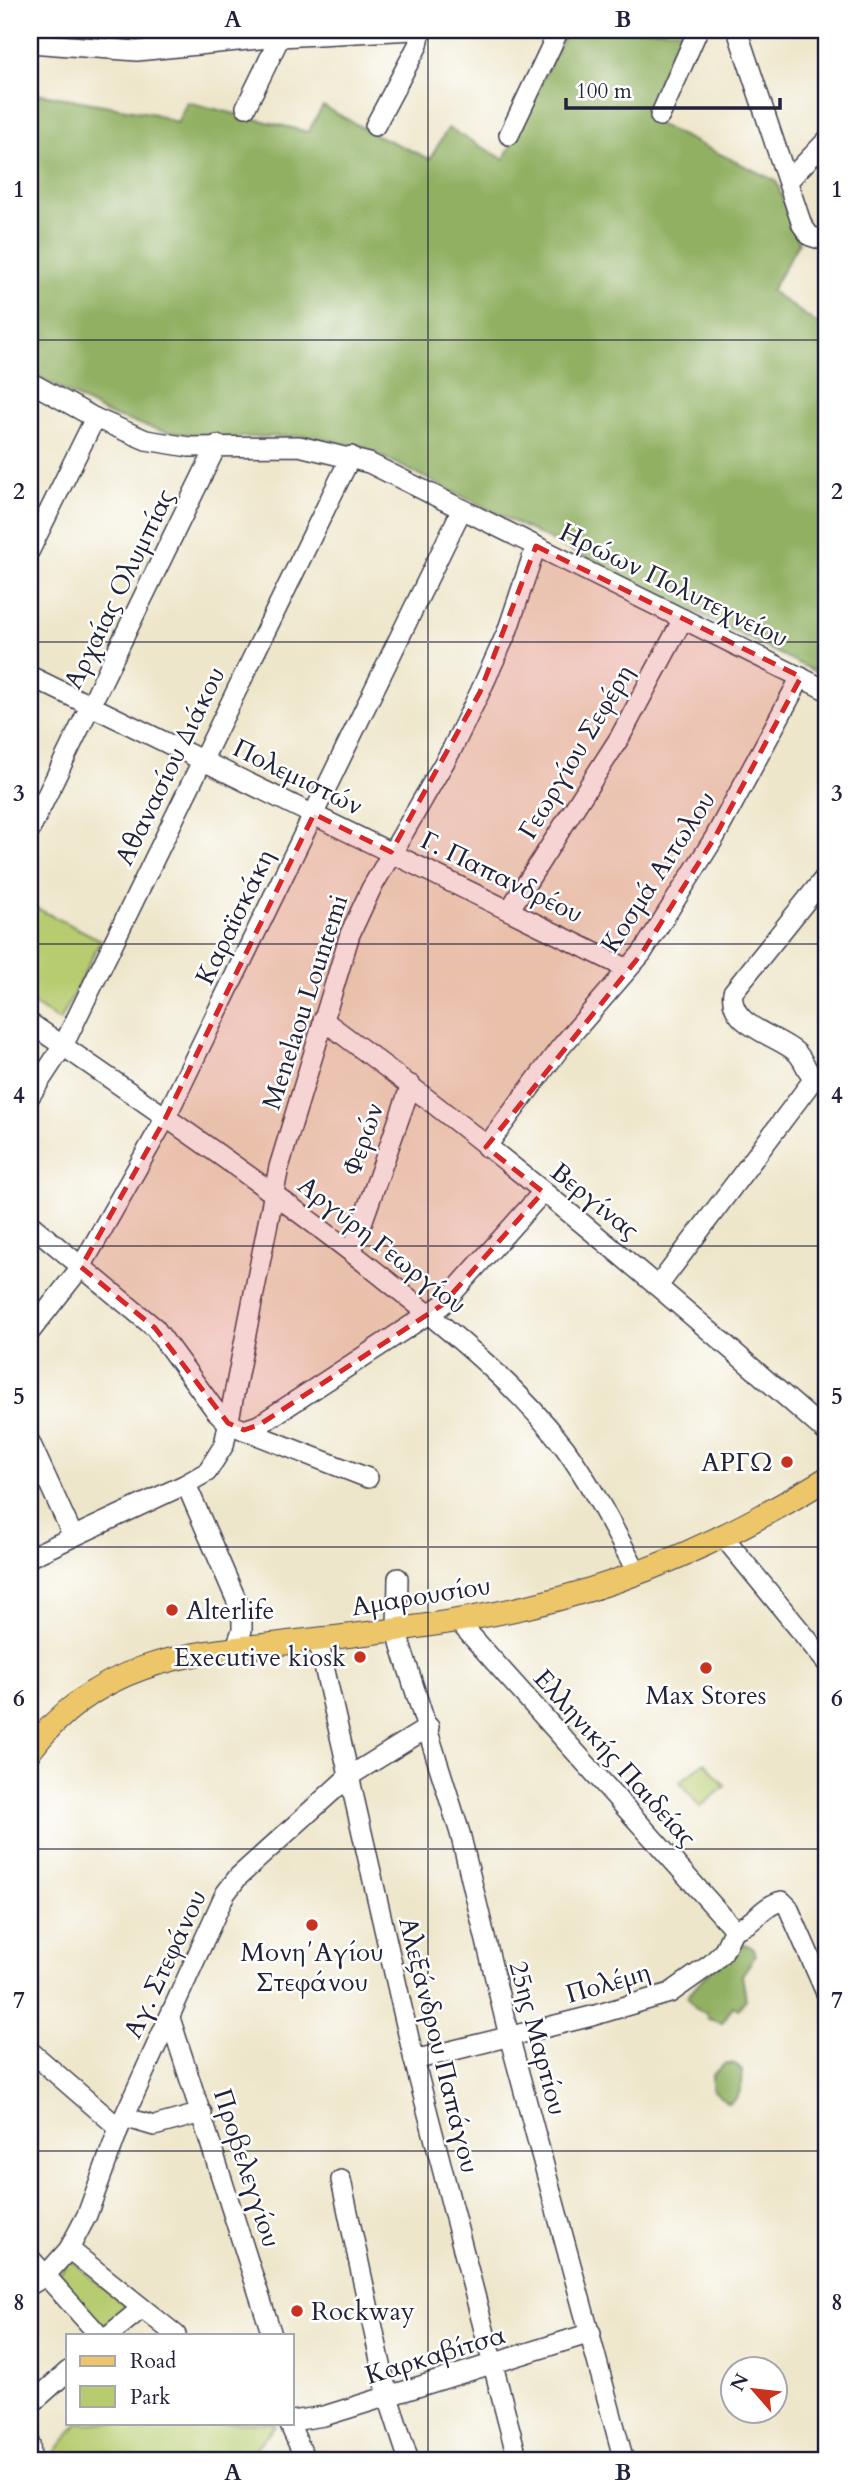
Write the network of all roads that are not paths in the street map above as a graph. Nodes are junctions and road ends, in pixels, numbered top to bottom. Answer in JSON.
{"nodes":[{"id":1,"x":414,"y":30,"type":"edge"},
{"id":2,"x":421,"y":30,"type":"edge"},
{"id":3,"x":559,"y":30,"type":"edge"},
{"id":4,"x":698,"y":30,"type":"edge"},
{"id":5,"x":737,"y":30,"type":"edge"},
{"id":6,"x":280,"y":37,"type":"junction"},
{"id":7,"x":30,"y":43,"type":"edge"},
{"id":8,"x":246,"y":107,"type":"dead end"},
{"id":9,"x":660,"y":116,"type":"dead end"},
{"id":10,"x":375,"y":126,"type":"dead end"},
{"id":11,"x":509,"y":135,"type":"dead end"},
{"id":12,"x":826,"y":141,"type":"edge"},
{"id":13,"x":788,"y":181,"type":"junction"},
{"id":14,"x":826,"y":241,"type":"edge"},
{"id":15,"x":30,"y":382,"type":"edge"},
{"id":16,"x":94,"y":418,"type":"junction"},
{"id":17,"x":218,"y":445,"type":"junction"},
{"id":18,"x":351,"y":456,"type":"junction"},
{"id":19,"x":462,"y":509,"type":"junction"},
{"id":20,"x":536,"y":546,"type":"junction"},
{"id":21,"x":30,"y":550,"type":"edge"},
{"id":22,"x":683,"y":619,"type":"junction"},
{"id":23,"x":30,"y":676,"type":"edge"},
{"id":24,"x":801,"y":677,"type":"junction"},
{"id":25,"x":826,"y":690,"type":"edge"},
{"id":26,"x":91,"y":706,"type":"junction"},
{"id":27,"x":203,"y":759,"type":"junction"},
{"id":28,"x":314,"y":814,"type":"junction"},
{"id":29,"x":30,"y":830,"type":"edge"},
{"id":30,"x":391,"y":852,"type":"junction"},
{"id":31,"x":826,"y":876,"type":"edge"},
{"id":32,"x":510,"y":909,"type":"junction"},
{"id":33,"x":628,"y":969,"type":"junction"},
{"id":34,"x":323,"y":1020,"type":"junction"},
{"id":35,"x":30,"y":1023,"type":"edge"},
{"id":36,"x":63,"y":1046,"type":"junction"},
{"id":37,"x":826,"y":1065,"type":"edge"},
{"id":38,"x":813,"y":1080,"type":"junction"},
{"id":39,"x":411,"y":1084,"type":"junction"},
{"id":40,"x":30,"y":1096,"type":"edge"},
{"id":41,"x":165,"y":1119,"type":"junction"},
{"id":42,"x":486,"y":1147,"type":"junction"},
{"id":43,"x":543,"y":1192,"type":"junction"},
{"id":44,"x":275,"y":1193,"type":"junction"},
{"id":45,"x":30,"y":1224,"type":"edge"},
{"id":46,"x":352,"y":1251,"type":"junction"},
{"id":47,"x":81,"y":1266,"type":"junction"},
{"id":48,"x":658,"y":1286,"type":"junction"},
{"id":49,"x":430,"y":1315,"type":"junction"},
{"id":50,"x":30,"y":1332,"type":"edge"},
{"id":51,"x":236,"y":1427,"type":"junction"},
{"id":52,"x":826,"y":1432,"type":"edge"},
{"id":53,"x":30,"y":1442,"type":"edge"},
{"id":54,"x":368,"y":1478,"type":"dead end"},
{"id":55,"x":825,"y":1481,"type":"edge"},
{"id":56,"x":186,"y":1484,"type":"junction"},
{"id":57,"x":722,"y":1535,"type":"junction"},
{"id":58,"x":74,"y":1536,"type":"junction"},
{"id":59,"x":30,"y":1558,"type":"edge"},
{"id":60,"x":637,"y":1572,"type":"junction"},
{"id":61,"x":398,"y":1578,"type":"dead end"},
{"id":62,"x":458,"y":1621,"type":"junction"},
{"id":63,"x":397,"y":1630,"type":"junction"},
{"id":64,"x":318,"y":1640,"type":"junction"},
{"id":65,"x":236,"y":1647,"type":"junction"},
{"id":66,"x":826,"y":1662,"type":"edge"},
{"id":67,"x":429,"y":1727,"type":"junction"},
{"id":68,"x":30,"y":1751,"type":"edge"},
{"id":69,"x":348,"y":1777,"type":"junction"},
{"id":70,"x":734,"y":1929,"type":"junction"},
{"id":71,"x":826,"y":1993,"type":"edge"},
{"id":72,"x":170,"y":2018,"type":"junction"},
{"id":73,"x":509,"y":2036,"type":"junction"},
{"id":74,"x":30,"y":2051,"type":"edge"},
{"id":75,"x":414,"y":2060,"type":"junction"},
{"id":76,"x":202,"y":2113,"type":"junction"},
{"id":77,"x":122,"y":2122,"type":"junction"},
{"id":78,"x":341,"y":2180,"type":"dead end"},
{"id":79,"x":69,"y":2249,"type":"junction"},
{"id":80,"x":30,"y":2258,"type":"edge"},
{"id":81,"x":38,"y":2280,"type":"edge"},
{"id":82,"x":142,"y":2308,"type":"junction"},
{"id":83,"x":591,"y":2333,"type":"junction"},
{"id":84,"x":98,"y":2334,"type":"edge"},
{"id":85,"x":110,"y":2334,"type":"edge"},
{"id":86,"x":175,"y":2334,"type":"edge"},
{"id":87,"x":272,"y":2334,"type":"edge"},
{"id":88,"x":492,"y":2365,"type":"junction"},
{"id":89,"x":66,"y":2373,"type":"edge"},
{"id":90,"x":388,"y":2397,"type":"junction"},
{"id":91,"x":30,"y":2405,"type":"edge"},
{"id":92,"x":294,"y":2421,"type":"edge"},
{"id":93,"x":291,"y":2424,"type":"edge"},
{"id":94,"x":30,"y":2444,"type":"edge"},
{"id":95,"x":31,"y":2461,"type":"edge"},
{"id":96,"x":306,"y":2461,"type":"edge"},
{"id":97,"x":409,"y":2461,"type":"edge"},
{"id":98,"x":518,"y":2461,"type":"edge"},
{"id":99,"x":624,"y":2461,"type":"edge"}],
"edges":[{"from":1,"to":6,"type":"street"},
{"from":2,"to":10,"type":"street"},
{"from":3,"to":11,"type":"street"},
{"from":4,"to":9,"type":"street"},
{"from":5,"to":13,"type":"street"},
{"from":6,"to":7,"type":"street"},
{"from":6,"to":8,"type":"street"},
{"from":12,"to":13,"type":"street"},
{"from":13,"to":14,"type":"street"},
{"from":15,"to":16,"type":"street","name":"Ηρώων Πολυτεχνείου"},
{"from":16,"to":17,"type":"street","name":"Ηρώων Πολυτεχνείου"},
{"from":16,"to":21,"type":"street"},
{"from":17,"to":18,"type":"street","name":"Ηρώων Πολυτεχνείου"},
{"from":17,"to":26,"type":"street","name":"Αρχαίας Ολυμπίας"},
{"from":18,"to":19,"type":"street","name":"Ηρώων Πολυτεχνείου"},
{"from":18,"to":27,"type":"street","name":"Αθανασίου Διάκου"},
{"from":19,"to":20,"type":"street","name":"Ηρώων Πολυτεχνείου"},
{"from":19,"to":28,"type":"street","name":"Καραϊσκάκη"},
{"from":20,"to":22,"type":"street","name":"Ηρώων Πολυτεχνείου"},
{"from":20,"to":30,"type":"street","name":"Menelaou Lountemi"},
{"from":22,"to":24,"type":"street","name":"Ηρώων Πολυτεχνείου"},
{"from":22,"to":32,"type":"street","name":"Γεωργίου Σεφέρη"},
{"from":23,"to":26,"type":"street","name":"Πολεμιστών"},
{"from":24,"to":25,"type":"street","name":"Ηρώων Πολυτεχνείου"},
{"from":24,"to":33,"type":"street","name":"Κοσμά Αιτωλου"},
{"from":26,"to":27,"type":"street","name":"Πολεμιστών"},
{"from":26,"to":29,"type":"street","name":"Αρχαίας Ολυμπίας"},
{"from":27,"to":28,"type":"street","name":"Πολεμιστών"},
{"from":27,"to":36,"type":"street","name":"Αθανασίου Διάκου"},
{"from":28,"to":30,"type":"street","name":"Πολεμιστών"},
{"from":28,"to":41,"type":"street","name":"Καραϊσκάκη"},
{"from":30,"to":32,"type":"street","name":"Γ. Παπανδρέου"},
{"from":30,"to":34,"type":"street","name":"Menelaou Lountemi"},
{"from":31,"to":38,"type":"street"},
{"from":32,"to":33,"type":"street","name":"Γ. Παπανδρέου"},
{"from":33,"to":42,"type":"street","name":"Κοσμά Αιτωλου"},
{"from":34,"to":39,"type":"street","name":"Βεργίνας"},
{"from":34,"to":44,"type":"street","name":"Menelaou Lountemi"},
{"from":35,"to":36,"type":"street","name":"Αργύρη Γεωργίου"},
{"from":36,"to":40,"type":"street","name":"Αθανασίου Διάκου"},
{"from":36,"to":41,"type":"street","name":"Αργύρη Γεωργίου"},
{"from":37,"to":38,"type":"street"},
{"from":38,"to":48,"type":"street"},
{"from":39,"to":42,"type":"street","name":"Βεργίνας"},
{"from":39,"to":46,"type":"street","name":"Φερών"},
{"from":41,"to":44,"type":"street","name":"Αργύρη Γεωργίου"},
{"from":41,"to":47,"type":"street","name":"Καραϊσκάκη"},
{"from":42,"to":43,"type":"street","name":"Βεργίνας"},
{"from":43,"to":48,"type":"street","name":"Βεργίνας"},
{"from":43,"to":49,"type":"street"},
{"from":44,"to":46,"type":"street","name":"Αργύρη Γεωργίου"},
{"from":44,"to":51,"type":"street","name":"Menelaou Lountemi"},
{"from":45,"to":47,"type":"street"},
{"from":46,"to":49,"type":"street","name":"Αργύρη Γεωργίου"},
{"from":47,"to":50,"type":"street","name":"Καραϊσκάκη"},
{"from":47,"to":51,"type":"street"},
{"from":48,"to":52,"type":"street","name":"Βεργίνας"},
{"from":49,"to":51,"type":"street"},
{"from":49,"to":60,"type":"street","name":"Αργύρη Γεωργίου"},
{"from":51,"to":54,"type":"street"},
{"from":51,"to":56,"type":"street","name":"Menelaou Lountemi"},
{"from":53,"to":58,"type":"street"},
{"from":55,"to":57,"type":"main road","name":"Αμαρουσίου"},
{"from":56,"to":58,"type":"street","name":"Menelaou Lountemi"},
{"from":56,"to":65,"type":"street"},
{"from":57,"to":60,"type":"main road","name":"Αμαρουσίου"},
{"from":57,"to":66,"type":"street"},
{"from":58,"to":59,"type":"street","name":"Menelaou Lountemi"},
{"from":60,"to":62,"type":"main road","name":"Αμαρουσίου"},
{"from":61,"to":63,"type":"street","name":"25ης Μαρτίου"},
{"from":62,"to":63,"type":"main road","name":"Αμαρουσίου"},
{"from":62,"to":70,"type":"street","name":"Ελληνικής Παιδείας"},
{"from":63,"to":64,"type":"main road","name":"Αμαρουσίου"},
{"from":63,"to":67,"type":"street","name":"25ης Μαρτίου"},
{"from":64,"to":65,"type":"main road","name":"Αμαρουσίου"},
{"from":64,"to":69,"type":"street","name":"Αλεξάνδρου Παπάγου"},
{"from":65,"to":68,"type":"main road","name":"Αμαρουσίου"},
{"from":67,"to":69,"type":"street","name":"Αγ. Στεφάνου"},
{"from":67,"to":73,"type":"street","name":"25ης Μαρτίου"},
{"from":69,"to":72,"type":"street","name":"Αγ. Στεφάνου"},
{"from":69,"to":75,"type":"street","name":"Αλεξάνδρου Παπάγου"},
{"from":70,"to":71,"type":"street","name":"Πολέμη"},
{"from":70,"to":73,"type":"street","name":"Πολέμη"},
{"from":72,"to":76,"type":"street","name":"Προβελεγγίου"},
{"from":72,"to":77,"type":"street","name":"Αγ. Στεφάνου"},
{"from":73,"to":75,"type":"street","name":"Πολέμη"},
{"from":73,"to":83,"type":"street","name":"25ης Μαρτίου"},
{"from":74,"to":77,"type":"street"},
{"from":75,"to":88,"type":"street","name":"Αλεξάνδρου Παπάγου"},
{"from":76,"to":77,"type":"street"},
{"from":76,"to":87,"type":"street","name":"Προβελεγγίου"},
{"from":77,"to":79,"type":"street","name":"Αγ. Στεφάνου"},
{"from":78,"to":90,"type":"street"},
{"from":79,"to":81,"type":"street","name":"Αγ. Στεφάνου"},
{"from":79,"to":82,"type":"street"},
{"from":80,"to":81,"type":"street"},
{"from":81,"to":84,"type":"street"},
{"from":82,"to":85,"type":"street"},
{"from":82,"to":86,"type":"street"},
{"from":83,"to":88,"type":"street","name":"Καρκαβίτσα"},
{"from":83,"to":99,"type":"street","name":"25ης Μαρτίου"},
{"from":88,"to":90,"type":"street","name":"Καρκαβίτσα"},
{"from":88,"to":98,"type":"street","name":"Αλεξάνδρου Παπάγου"},
{"from":89,"to":91,"type":"street"},
{"from":90,"to":92,"type":"street","name":"Καρκαβίτσα"},
{"from":90,"to":97,"type":"street"},
{"from":93,"to":96,"type":"street"},
{"from":94,"to":95,"type":"street"}]}
